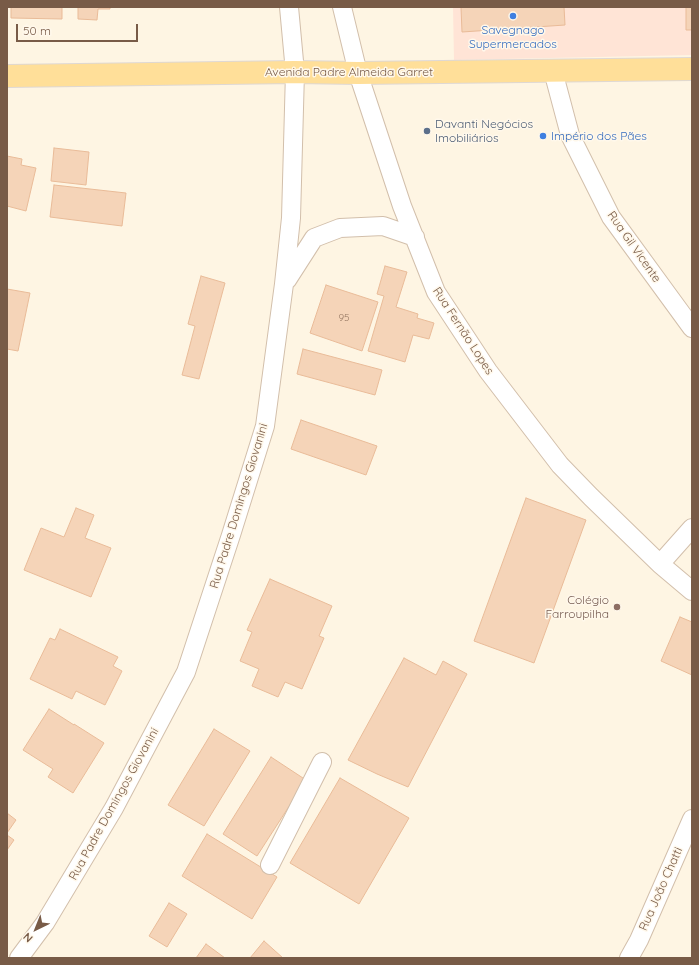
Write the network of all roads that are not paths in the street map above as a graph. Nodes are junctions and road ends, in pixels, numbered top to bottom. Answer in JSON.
{"nodes":[{"id":1,"x":289,"y":7,"type":"edge"},
{"id":2,"x":342,"y":7,"type":"edge"},
{"id":3,"x":692,"y":70,"type":"edge"},
{"id":4,"x":554,"y":71,"type":"junction"},
{"id":5,"x":295,"y":72,"type":"junction"},
{"id":6,"x":358,"y":73,"type":"junction"},
{"id":7,"x":7,"y":76,"type":"edge"},
{"id":8,"x":402,"y":206,"type":"junction"},
{"id":9,"x":291,"y":218,"type":"junction"},
{"id":10,"x":383,"y":226,"type":"junction"},
{"id":11,"x":314,"y":238,"type":"junction"},
{"id":12,"x":415,"y":238,"type":"junction"},
{"id":13,"x":284,"y":284,"type":"junction"},
{"id":14,"x":692,"y":328,"type":"edge"},
{"id":15,"x":692,"y":528,"type":"edge"},
{"id":16,"x":660,"y":564,"type":"junction"},
{"id":17,"x":692,"y":591,"type":"edge"},
{"id":18,"x":322,"y":762,"type":"dead end"},
{"id":19,"x":692,"y":818,"type":"edge"},
{"id":20,"x":270,"y":864,"type":"dead end"},
{"id":21,"x":19,"y":958,"type":"edge"},
{"id":22,"x":629,"y":958,"type":"edge"}],
"edges":[{"from":1,"to":5,"type":"street","name":"Rua Padre Domingos Giovanini"},
{"from":2,"to":6,"type":"street","name":"Rua Fernão Lopes"},
{"from":3,"to":4,"type":"main road","name":"Avenida Padre Almeida Garret"},
{"from":4,"to":6,"type":"main road","name":"Avenida Padre Almeida Garret"},
{"from":4,"to":14,"type":"street","name":"Rua Gil Vicente"},
{"from":5,"to":6,"type":"main road","name":"Avenida Padre Almeida Garret"},
{"from":5,"to":7,"type":"main road","name":"Avenida Padre Almeida Garret"},
{"from":5,"to":9,"type":"street","name":"Rua Padre Domingos Giovanini"},
{"from":6,"to":8,"type":"street","name":"Rua Fernão Lopes"},
{"from":8,"to":10,"type":"street"},
{"from":8,"to":12,"type":"street","name":"Rua Fernão Lopes"},
{"from":9,"to":11,"type":"street"},
{"from":9,"to":13,"type":"street","name":"Rua Padre Domingos Giovanini"},
{"from":10,"to":11,"type":"street"},
{"from":10,"to":12,"type":"street"},
{"from":11,"to":13,"type":"street"},
{"from":12,"to":16,"type":"street","name":"Rua Fernão Lopes"},
{"from":13,"to":21,"type":"street","name":"Rua Padre Domingos Giovanini"},
{"from":15,"to":16,"type":"street"},
{"from":16,"to":17,"type":"street","name":"Rua Fernão Lopes"},
{"from":18,"to":20,"type":"street"},
{"from":19,"to":22,"type":"street","name":"Rua João Chatti"}]}
